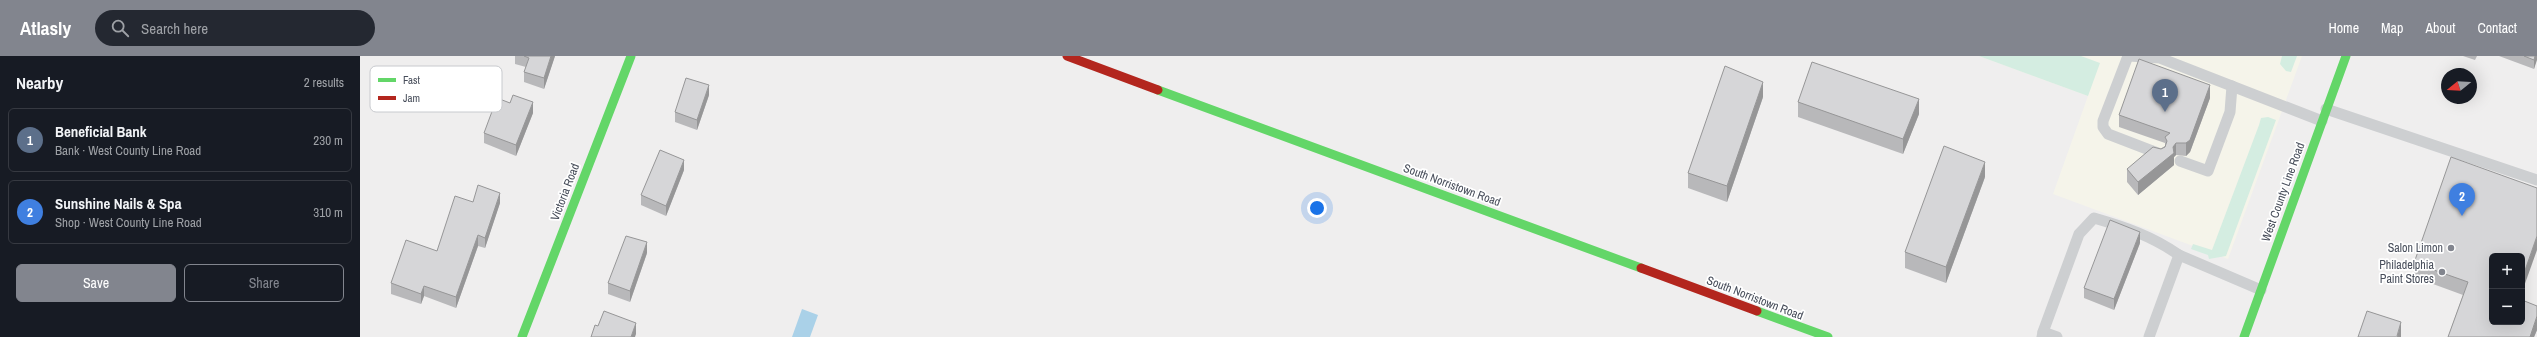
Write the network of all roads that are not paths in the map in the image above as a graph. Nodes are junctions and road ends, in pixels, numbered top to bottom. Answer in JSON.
{"nodes":[{"id":1,"x":631,"y":56,"type":"edge"},
{"id":2,"x":1067,"y":56,"type":"edge"},
{"id":3,"x":2129,"y":56,"type":"edge"},
{"id":4,"x":2346,"y":56,"type":"edge"},
{"id":5,"x":2232,"y":86,"type":"junction"},
{"id":6,"x":2326,"y":109,"type":"junction"},
{"id":7,"x":2322,"y":121,"type":"junction"},
{"id":8,"x":2160,"y":154,"type":"edge"},
{"id":9,"x":2180,"y":161,"type":"dead end"},
{"id":10,"x":2537,"y":180,"type":"edge"},
{"id":11,"x":2179,"y":255,"type":"junction"},
{"id":12,"x":2261,"y":290,"type":"junction"},
{"id":13,"x":2043,"y":335,"type":"edge"},
{"id":14,"x":522,"y":337,"type":"edge"},
{"id":15,"x":1828,"y":337,"type":"edge"},
{"id":16,"x":2056,"y":337,"type":"edge"},
{"id":17,"x":2149,"y":337,"type":"edge"},
{"id":18,"x":2244,"y":337,"type":"edge"}],
"edges":[{"from":1,"to":14,"type":"street","name":"Victoria Road"},
{"from":2,"to":15,"type":"street","name":"South Norristown Road"},
{"from":3,"to":5,"type":"lane"},
{"from":3,"to":8,"type":"lane"},
{"from":4,"to":6,"type":"street","name":"West County Line Road"},
{"from":5,"to":7,"type":"lane"},
{"from":5,"to":9,"type":"lane"},
{"from":6,"to":7,"type":"street","name":"West County Line Road"},
{"from":6,"to":10,"type":"lane"},
{"from":7,"to":12,"type":"street","name":"West County Line Road"},
{"from":11,"to":12,"type":"lane"},
{"from":11,"to":13,"type":"lane"},
{"from":11,"to":17,"type":"lane"},
{"from":12,"to":18,"type":"street","name":"West County Line Road"},
{"from":13,"to":16,"type":"lane"}]}
